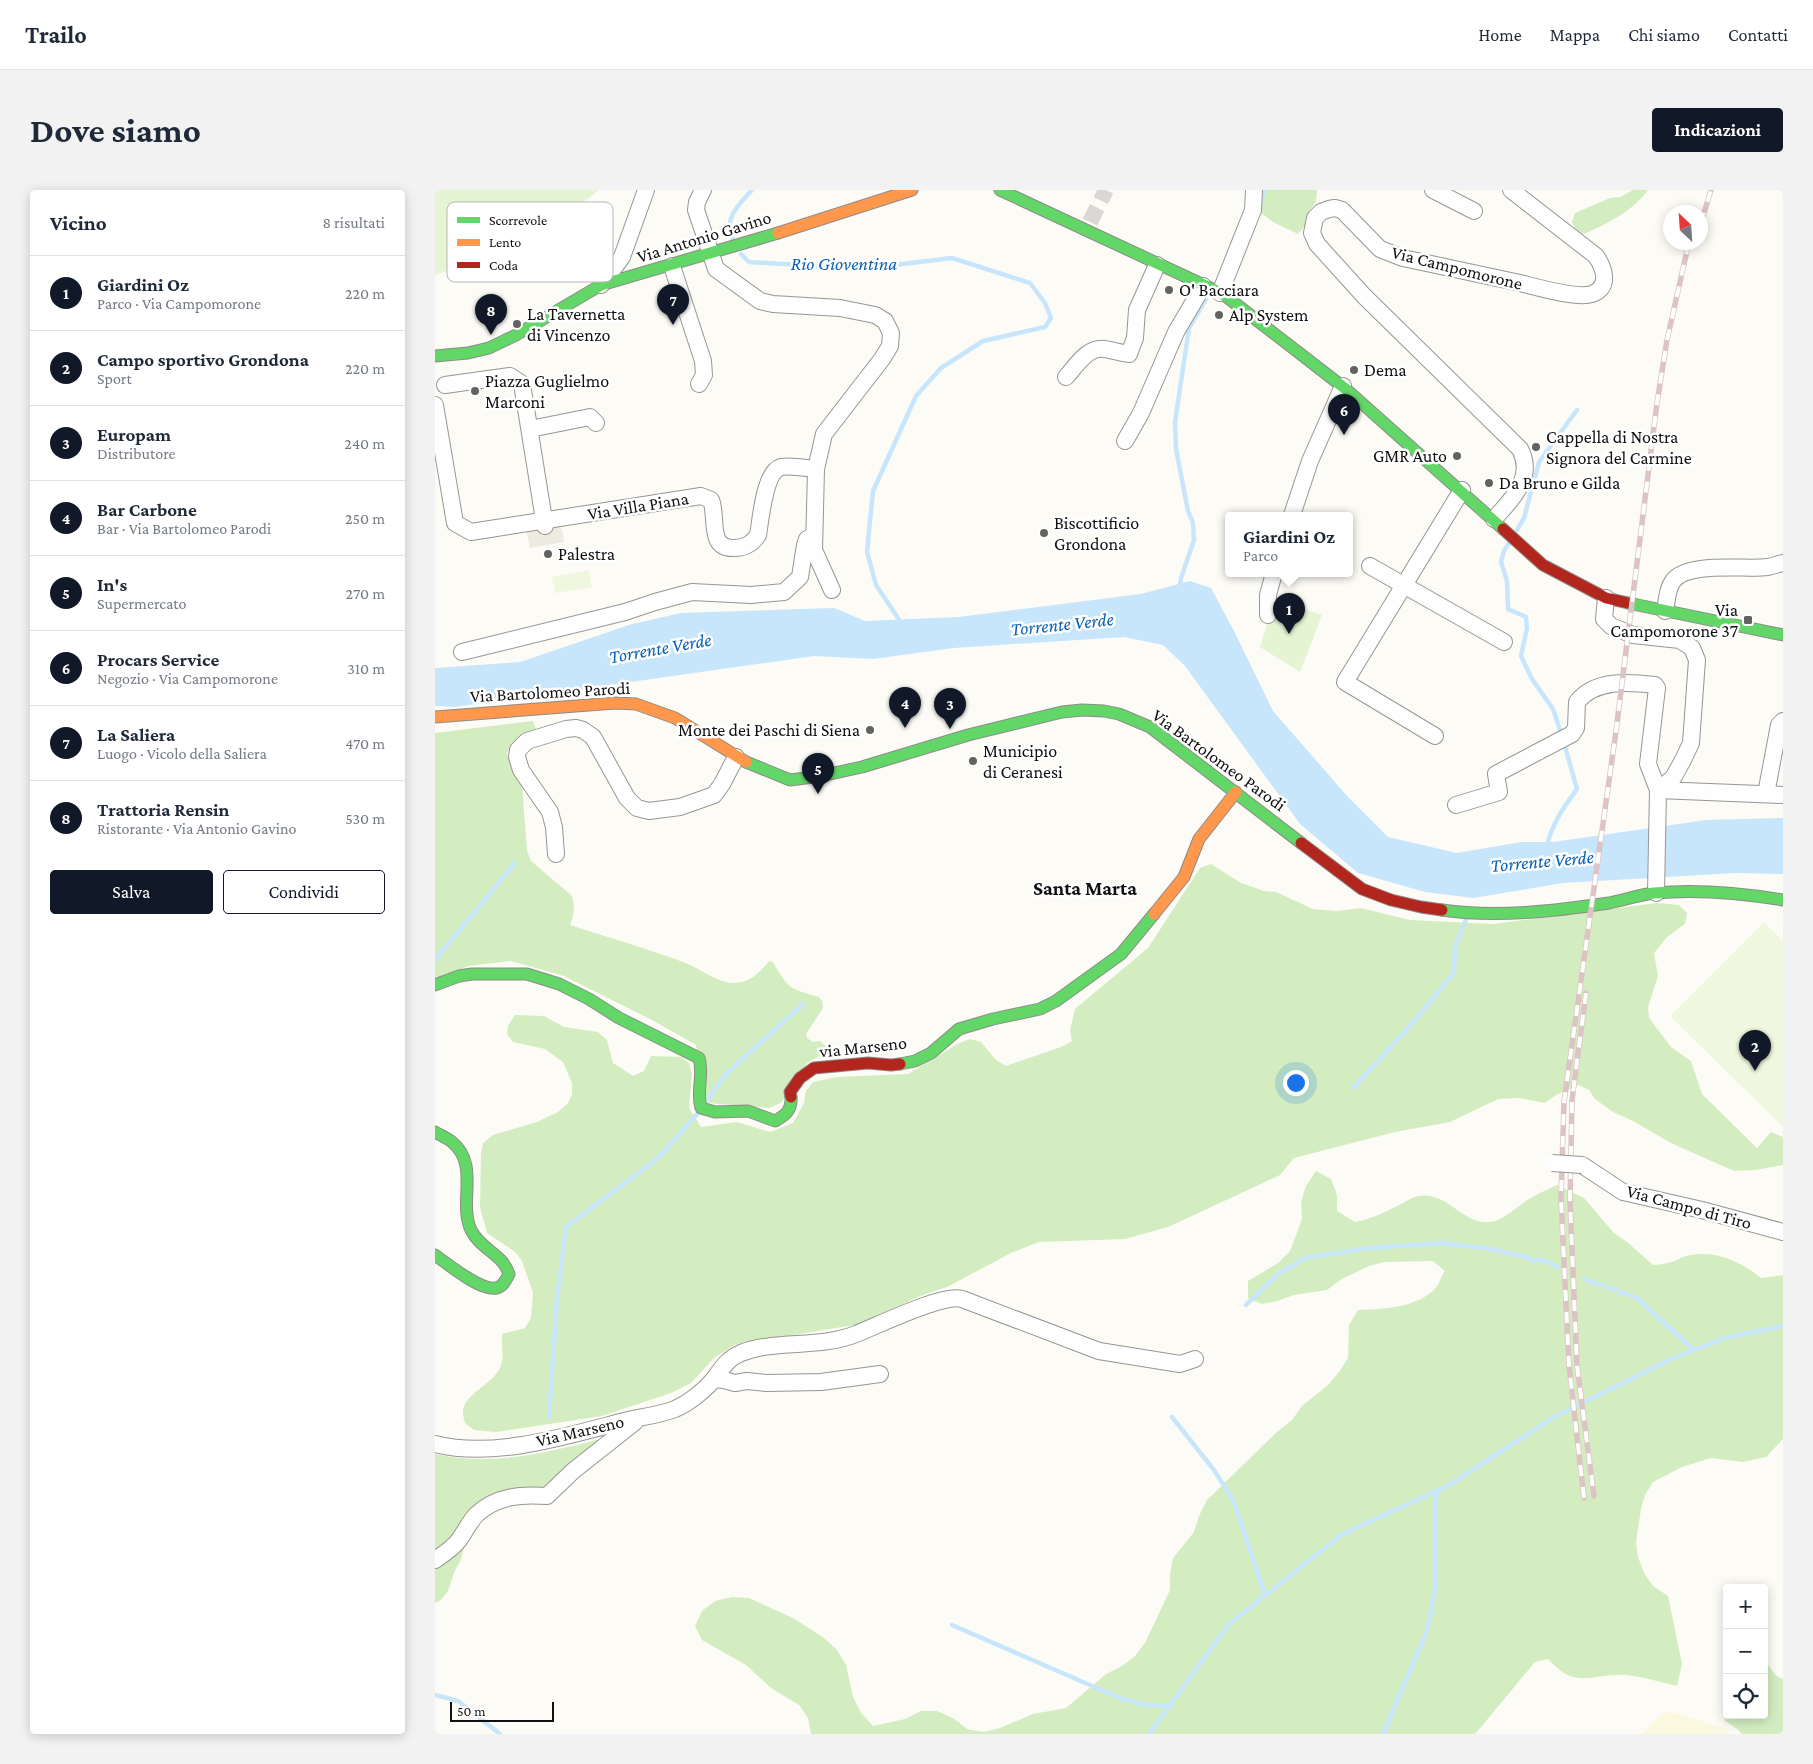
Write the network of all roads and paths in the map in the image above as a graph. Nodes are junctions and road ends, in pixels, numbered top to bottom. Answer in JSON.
{"nodes":[{"id":1,"x":645,"y":190,"type":"edge"},
{"id":2,"x":703,"y":190,"type":"edge"},
{"id":3,"x":912,"y":190,"type":"edge"},
{"id":4,"x":1000,"y":190,"type":"edge"},
{"id":5,"x":1254,"y":190,"type":"edge"},
{"id":6,"x":1433,"y":190,"type":"edge"},
{"id":7,"x":1511,"y":190,"type":"edge"},
{"id":8,"x":1474,"y":211,"type":"dead end"},
{"id":9,"x":717,"y":252,"type":"junction"},
{"id":10,"x":1157,"y":264,"type":"junction"},
{"id":11,"x":672,"y":266,"type":"junction"},
{"id":12,"x":613,"y":269,"type":"edge"},
{"id":13,"x":604,"y":282,"type":"edge"},
{"id":14,"x":601,"y":286,"type":"junction"},
{"id":15,"x":1203,"y":286,"type":"junction"},
{"id":16,"x":1220,"y":293,"type":"junction"},
{"id":17,"x":435,"y":356,"type":"edge"},
{"id":18,"x":1066,"y":377,"type":"dead end"},
{"id":19,"x":699,"y":384,"type":"dead end"},
{"id":20,"x":445,"y":385,"type":"dead end"},
{"id":21,"x":1343,"y":386,"type":"junction"},
{"id":22,"x":436,"y":410,"type":"edge"},
{"id":23,"x":596,"y":423,"type":"dead end"},
{"id":24,"x":530,"y":429,"type":"junction"},
{"id":25,"x":1125,"y":441,"type":"dead end"},
{"id":26,"x":816,"y":469,"type":"junction"},
{"id":27,"x":1461,"y":490,"type":"junction"},
{"id":28,"x":1293,"y":512,"type":"edge"},
{"id":29,"x":545,"y":523,"type":"junction"},
{"id":30,"x":1500,"y":525,"type":"junction"},
{"id":31,"x":815,"y":534,"type":"junction"},
{"id":32,"x":1783,"y":562,"type":"edge"},
{"id":33,"x":1370,"y":566,"type":"dead end"},
{"id":34,"x":1273,"y":577,"type":"edge"},
{"id":35,"x":1404,"y":586,"type":"junction"},
{"id":36,"x":832,"y":590,"type":"dead end"},
{"id":37,"x":1606,"y":598,"type":"junction"},
{"id":38,"x":1665,"y":611,"type":"junction"},
{"id":39,"x":1268,"y":615,"type":"dead end"},
{"id":40,"x":1783,"y":635,"type":"edge"},
{"id":41,"x":1504,"y":642,"type":"dead end"},
{"id":42,"x":462,"y":652,"type":"dead end"},
{"id":43,"x":435,"y":716,"type":"edge"},
{"id":44,"x":1783,"y":721,"type":"edge"},
{"id":45,"x":1435,"y":736,"type":"dead end"},
{"id":46,"x":736,"y":757,"type":"junction"},
{"id":47,"x":1235,"y":792,"type":"junction"},
{"id":48,"x":1765,"y":794,"type":"junction"},
{"id":49,"x":1783,"y":795,"type":"edge"},
{"id":50,"x":1658,"y":796,"type":"junction"},
{"id":51,"x":1456,"y":804,"type":"dead end"},
{"id":52,"x":556,"y":854,"type":"dead end"},
{"id":53,"x":1783,"y":892,"type":"edge"},
{"id":54,"x":1656,"y":893,"type":"junction"},
{"id":55,"x":1753,"y":893,"type":"junction"},
{"id":56,"x":1783,"y":900,"type":"edge"},
{"id":57,"x":435,"y":985,"type":"edge"},
{"id":58,"x":435,"y":1132,"type":"edge"},
{"id":59,"x":1547,"y":1163,"type":"dead end"},
{"id":60,"x":1783,"y":1232,"type":"edge"},
{"id":61,"x":435,"y":1255,"type":"edge"},
{"id":62,"x":1195,"y":1359,"type":"dead end"},
{"id":63,"x":880,"y":1374,"type":"dead end"},
{"id":64,"x":714,"y":1379,"type":"junction"},
{"id":65,"x":641,"y":1417,"type":"junction"},
{"id":66,"x":435,"y":1444,"type":"edge"},
{"id":67,"x":435,"y":1560,"type":"edge"}],
"edges":[{"from":1,"to":12,"type":"street"},
{"from":2,"to":9,"type":"street"},
{"from":3,"to":9,"type":"main road","name":"Via Antonio Gavino"},
{"from":4,"to":10,"type":"main road"},
{"from":5,"to":16,"type":"street"},
{"from":6,"to":8,"type":"street"},
{"from":7,"to":30,"type":"street","name":"Via Campomorone"},
{"from":9,"to":11,"type":"main road","name":"Via Antonio Gavino"},
{"from":9,"to":26,"type":"street"},
{"from":10,"to":15,"type":"main road"},
{"from":10,"to":18,"type":"street"},
{"from":11,"to":14,"type":"main road","name":"Via Antonio Gavino"},
{"from":11,"to":19,"type":"street"},
{"from":13,"to":14,"type":"street"},
{"from":14,"to":17,"type":"main road","name":"Via Antonio Gavino"},
{"from":15,"to":16,"type":"main road"},
{"from":15,"to":25,"type":"street"},
{"from":16,"to":21,"type":"main road"},
{"from":20,"to":24,"type":"street"},
{"from":21,"to":27,"type":"main road"},
{"from":21,"to":28,"type":"street"},
{"from":22,"to":29,"type":"street"},
{"from":23,"to":24,"type":"street"},
{"from":24,"to":29,"type":"street"},
{"from":26,"to":29,"type":"street","name":"Via Villa Piana"},
{"from":26,"to":31,"type":"street"},
{"from":27,"to":30,"type":"main road"},
{"from":27,"to":35,"type":"street"},
{"from":30,"to":37,"type":"main road"},
{"from":31,"to":36,"type":"street"},
{"from":31,"to":42,"type":"street"},
{"from":32,"to":38,"type":"street"},
{"from":33,"to":35,"type":"street"},
{"from":34,"to":39,"type":"street"},
{"from":35,"to":41,"type":"street"},
{"from":35,"to":45,"type":"street"},
{"from":37,"to":38,"type":"main road"},
{"from":37,"to":50,"type":"street"},
{"from":38,"to":40,"type":"main road"},
{"from":43,"to":46,"type":"main road","name":"Via Bartolomeo Parodi"},
{"from":44,"to":48,"type":"street"},
{"from":46,"to":47,"type":"main road","name":"Via Bartolomeo Parodi"},
{"from":46,"to":52,"type":"street"},
{"from":47,"to":54,"type":"main road","name":"Via Bartolomeo Parodi"},
{"from":47,"to":57,"type":"main road","name":"via Marseno"},
{"from":48,"to":49,"type":"street"},
{"from":48,"to":50,"type":"street"},
{"from":50,"to":51,"type":"street"},
{"from":50,"to":54,"type":"street"},
{"from":53,"to":55,"type":"main road"},
{"from":54,"to":55,"type":"main road","name":"Via Bartolomeo Parodi"},
{"from":55,"to":56,"type":"main road"},
{"from":58,"to":61,"type":"main road"},
{"from":59,"to":60,"type":"street","name":"Via Campo di Tiro","bridge":true},
{"from":62,"to":64,"type":"street","name":"Via Marseno"},
{"from":63,"to":64,"type":"street"},
{"from":64,"to":65,"type":"street","name":"Via Marseno"},
{"from":65,"to":66,"type":"street","name":"Via Marseno"},
{"from":65,"to":67,"type":"street"}]}
